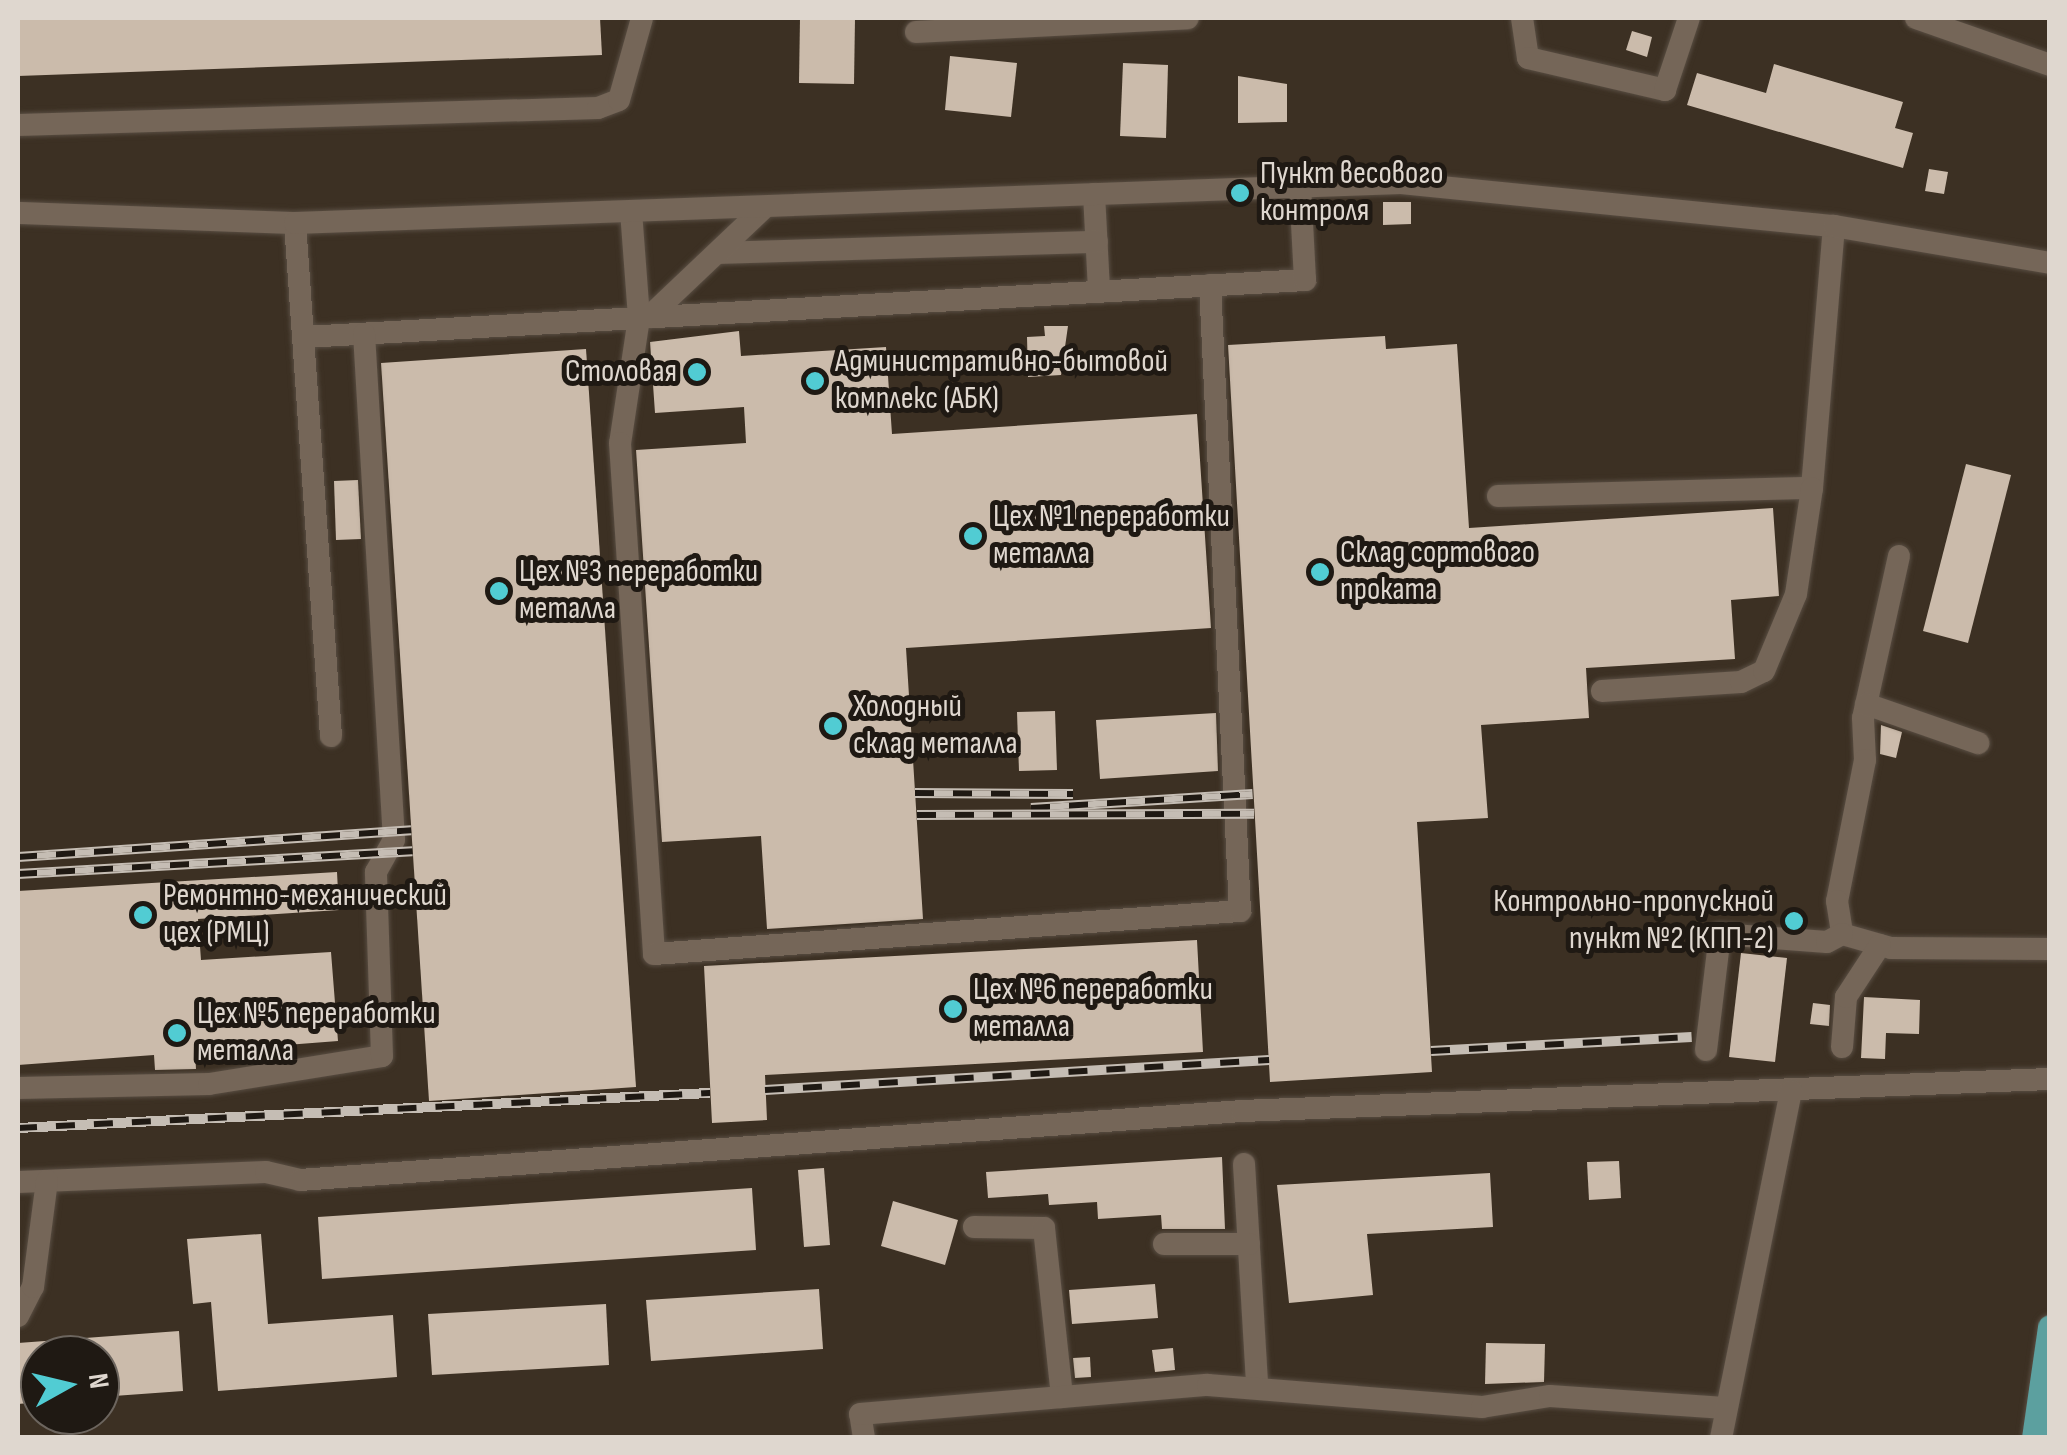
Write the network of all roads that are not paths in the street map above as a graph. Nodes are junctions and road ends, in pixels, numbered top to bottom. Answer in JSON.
{"nodes":[{"id":1,"x":642,"y":18,"type":"edge"},
{"id":2,"x":1188,"y":18,"type":"edge"},
{"id":3,"x":1522,"y":18,"type":"edge"},
{"id":4,"x":1689,"y":18,"type":"edge"},
{"id":5,"x":1916,"y":18,"type":"edge"},
{"id":6,"x":1966,"y":18,"type":"edge"},
{"id":7,"x":916,"y":32,"type":"dead end"},
{"id":8,"x":1979,"y":40,"type":"junction"},
{"id":9,"x":2050,"y":65,"type":"edge"},
{"id":10,"x":18,"y":125,"type":"edge"},
{"id":11,"x":1300,"y":186,"type":"junction"},
{"id":12,"x":1094,"y":194,"type":"junction"},
{"id":13,"x":766,"y":207,"type":"junction"},
{"id":14,"x":632,"y":211,"type":"junction"},
{"id":15,"x":18,"y":213,"type":"edge"},
{"id":16,"x":296,"y":224,"type":"junction"},
{"id":17,"x":1834,"y":226,"type":"junction"},
{"id":18,"x":1097,"y":242,"type":"junction"},
{"id":19,"x":718,"y":252,"type":"junction"},
{"id":20,"x":2050,"y":262,"type":"edge"},
{"id":21,"x":1210,"y":285,"type":"junction"},
{"id":22,"x":1099,"y":292,"type":"junction"},
{"id":23,"x":644,"y":318,"type":"junction"},
{"id":24,"x":364,"y":334,"type":"junction"},
{"id":25,"x":305,"y":337,"type":"junction"},
{"id":26,"x":1812,"y":488,"type":"junction"},
{"id":27,"x":1498,"y":496,"type":"dead end"},
{"id":28,"x":1899,"y":556,"type":"dead end"},
{"id":29,"x":1602,"y":691,"type":"dead end"},
{"id":30,"x":1866,"y":704,"type":"junction"},
{"id":31,"x":331,"y":736,"type":"dead end"},
{"id":32,"x":1978,"y":743,"type":"dead end"},
{"id":33,"x":1842,"y":934,"type":"junction"},
{"id":34,"x":1880,"y":945,"type":"junction"},
{"id":35,"x":2050,"y":949,"type":"edge"},
{"id":36,"x":1842,"y":1047,"type":"dead end"},
{"id":37,"x":1706,"y":1050,"type":"dead end"},
{"id":38,"x":2050,"y":1080,"type":"edge"},
{"id":39,"x":18,"y":1088,"type":"edge"},
{"id":40,"x":1791,"y":1091,"type":"junction"},
{"id":41,"x":1244,"y":1164,"type":"dead end"},
{"id":42,"x":47,"y":1181,"type":"junction"},
{"id":43,"x":18,"y":1182,"type":"edge"},
{"id":44,"x":974,"y":1226,"type":"dead end"},
{"id":45,"x":1164,"y":1244,"type":"dead end"},
{"id":46,"x":1249,"y":1244,"type":"junction"},
{"id":47,"x":18,"y":1316,"type":"edge"},
{"id":48,"x":2050,"y":1326,"type":"edge"},
{"id":49,"x":1257,"y":1386,"type":"junction"},
{"id":50,"x":1062,"y":1397,"type":"junction"},
{"id":51,"x":1725,"y":1408,"type":"junction"},
{"id":52,"x":864,"y":1438,"type":"edge"},
{"id":53,"x":1721,"y":1438,"type":"edge"},
{"id":54,"x":2034,"y":1438,"type":"edge"}],
"edges":[{"from":1,"to":10,"type":"lane"},
{"from":2,"to":7,"type":"lane"},
{"from":3,"to":4,"type":"lane"},
{"from":5,"to":8,"type":"lane"},
{"from":6,"to":8,"type":"lane"},
{"from":8,"to":9,"type":"lane"},
{"from":11,"to":12,"type":"lane"},
{"from":11,"to":17,"type":"lane"},
{"from":11,"to":21,"type":"lane"},
{"from":12,"to":13,"type":"lane"},
{"from":12,"to":18,"type":"lane"},
{"from":13,"to":14,"type":"lane"},
{"from":13,"to":19,"type":"lane"},
{"from":14,"to":16,"type":"lane"},
{"from":14,"to":23,"type":"lane"},
{"from":15,"to":16,"type":"lane"},
{"from":16,"to":25,"type":"lane"},
{"from":17,"to":20,"type":"lane"},
{"from":17,"to":26,"type":"lane"},
{"from":18,"to":19,"type":"lane"},
{"from":18,"to":22,"type":"lane"},
{"from":19,"to":23,"type":"lane"},
{"from":21,"to":22,"type":"lane"},
{"from":21,"to":23,"type":"lane"},
{"from":22,"to":23,"type":"lane"},
{"from":23,"to":24,"type":"lane"},
{"from":24,"to":25,"type":"lane"},
{"from":24,"to":39,"type":"lane"},
{"from":25,"to":31,"type":"lane"},
{"from":26,"to":27,"type":"lane"},
{"from":26,"to":29,"type":"lane"},
{"from":28,"to":30,"type":"lane"},
{"from":30,"to":32,"type":"lane"},
{"from":30,"to":33,"type":"lane"},
{"from":33,"to":34,"type":"lane"},
{"from":33,"to":37,"type":"lane"},
{"from":34,"to":35,"type":"lane"},
{"from":34,"to":36,"type":"lane"},
{"from":38,"to":40,"type":"lane"},
{"from":40,"to":42,"type":"lane"},
{"from":40,"to":51,"type":"lane"},
{"from":41,"to":46,"type":"lane"},
{"from":42,"to":43,"type":"lane"},
{"from":42,"to":47,"type":"lane"},
{"from":44,"to":50,"type":"lane"},
{"from":45,"to":46,"type":"lane"},
{"from":46,"to":49,"type":"lane"},
{"from":48,"to":54,"type":"main road"},
{"from":49,"to":50,"type":"lane"},
{"from":49,"to":51,"type":"lane"},
{"from":50,"to":52,"type":"lane"},
{"from":51,"to":53,"type":"lane"}]}
